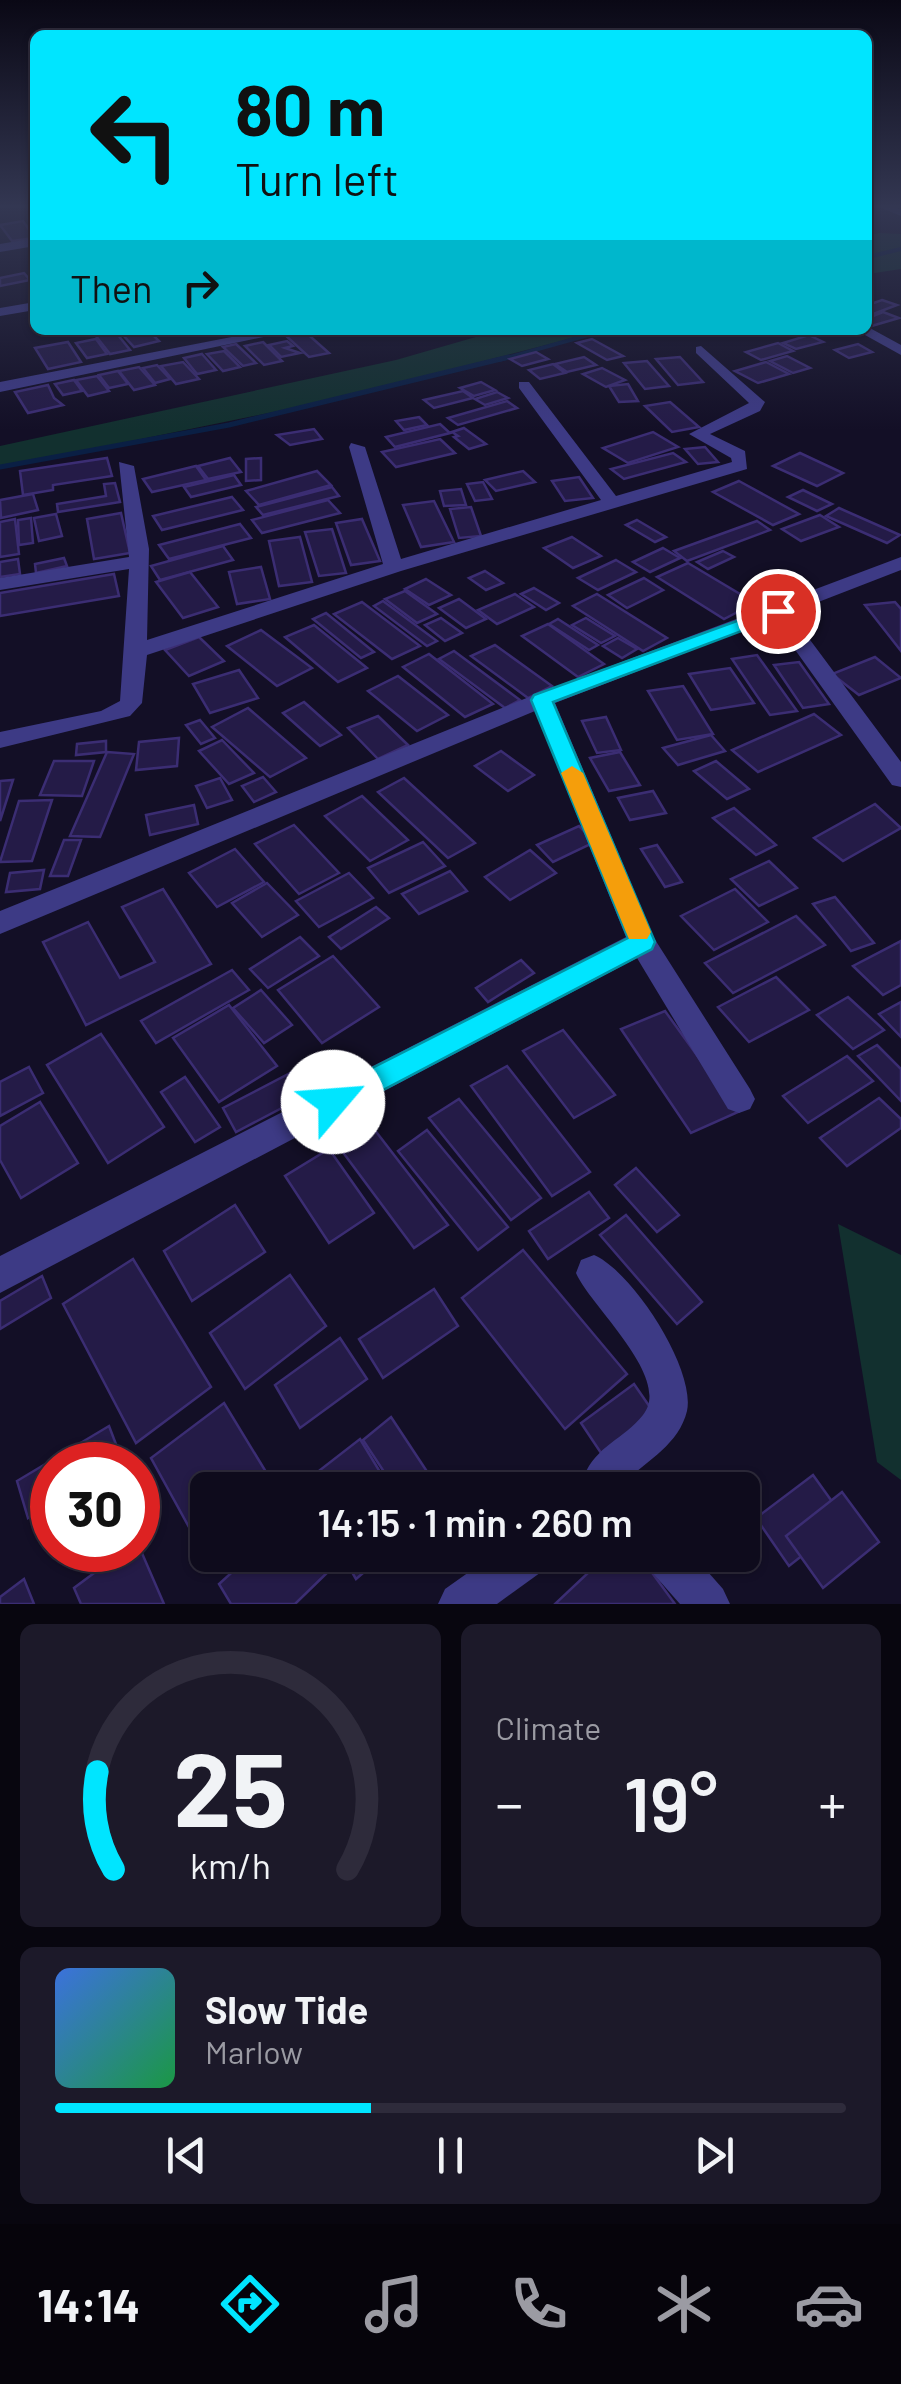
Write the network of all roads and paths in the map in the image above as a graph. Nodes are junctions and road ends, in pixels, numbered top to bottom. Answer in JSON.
{"nodes":[{"id":1,"x":30,"y":307,"type":"edge"},
{"id":2,"x":0,"y":312,"type":"edge"},
{"id":3,"x":265,"y":335,"type":"edge"},
{"id":4,"x":872,"y":335,"type":"edge"},
{"id":5,"x":701,"y":350,"type":"dead end"},
{"id":6,"x":901,"y":351,"type":"edge"},
{"id":7,"x":524,"y":385,"type":"dead end"},
{"id":8,"x":0,"y":387,"type":"edge"},
{"id":9,"x":358,"y":448,"type":"dead end"},
{"id":10,"x":124,"y":466,"type":"dead end"},
{"id":11,"x":613,"y":504,"type":"junction"},
{"id":12,"x":139,"y":561,"type":"junction"},
{"id":13,"x":901,"y":563,"type":"edge"},
{"id":14,"x":394,"y":568,"type":"junction"},
{"id":15,"x":0,"y":584,"type":"edge"},
{"id":16,"x":778,"y":611,"type":"junction"},
{"id":17,"x":136,"y":651,"type":"junction"},
{"id":18,"x":542,"y":700,"type":"junction"},
{"id":19,"x":0,"y":740,"type":"edge"},
{"id":20,"x":901,"y":779,"type":"edge"},
{"id":21,"x":0,"y":924,"type":"edge"},
{"id":22,"x":642,"y":942,"type":"junction"},
{"id":23,"x":739,"y":1100,"type":"dead end"},
{"id":24,"x":594,"y":1272,"type":"dead end"},
{"id":25,"x":0,"y":1275,"type":"edge"},
{"id":26,"x":607,"y":1472,"type":"edge"},
{"id":27,"x":505,"y":1572,"type":"edge"},
{"id":28,"x":680,"y":1572,"type":"edge"},
{"id":29,"x":460,"y":1604,"type":"edge"},
{"id":30,"x":708,"y":1604,"type":"edge"}],
"edges":[{"from":1,"to":2,"type":"street"},
{"from":3,"to":8,"type":"street"},
{"from":4,"to":6,"type":"street"},
{"from":5,"to":11,"type":"street"},
{"from":7,"to":11,"type":"street"},
{"from":9,"to":14,"type":"street"},
{"from":10,"to":12,"type":"street"},
{"from":11,"to":14,"type":"street"},
{"from":12,"to":15,"type":"street"},
{"from":12,"to":17,"type":"street"},
{"from":13,"to":16,"type":"street"},
{"from":14,"to":17,"type":"street"},
{"from":16,"to":18,"type":"street"},
{"from":16,"to":20,"type":"street"},
{"from":17,"to":19,"type":"street"},
{"from":18,"to":21,"type":"street"},
{"from":18,"to":22,"type":"street"},
{"from":22,"to":23,"type":"street"},
{"from":22,"to":25,"type":"street"},
{"from":24,"to":26,"type":"street"},
{"from":27,"to":29,"type":"street"},
{"from":28,"to":30,"type":"street"}]}
